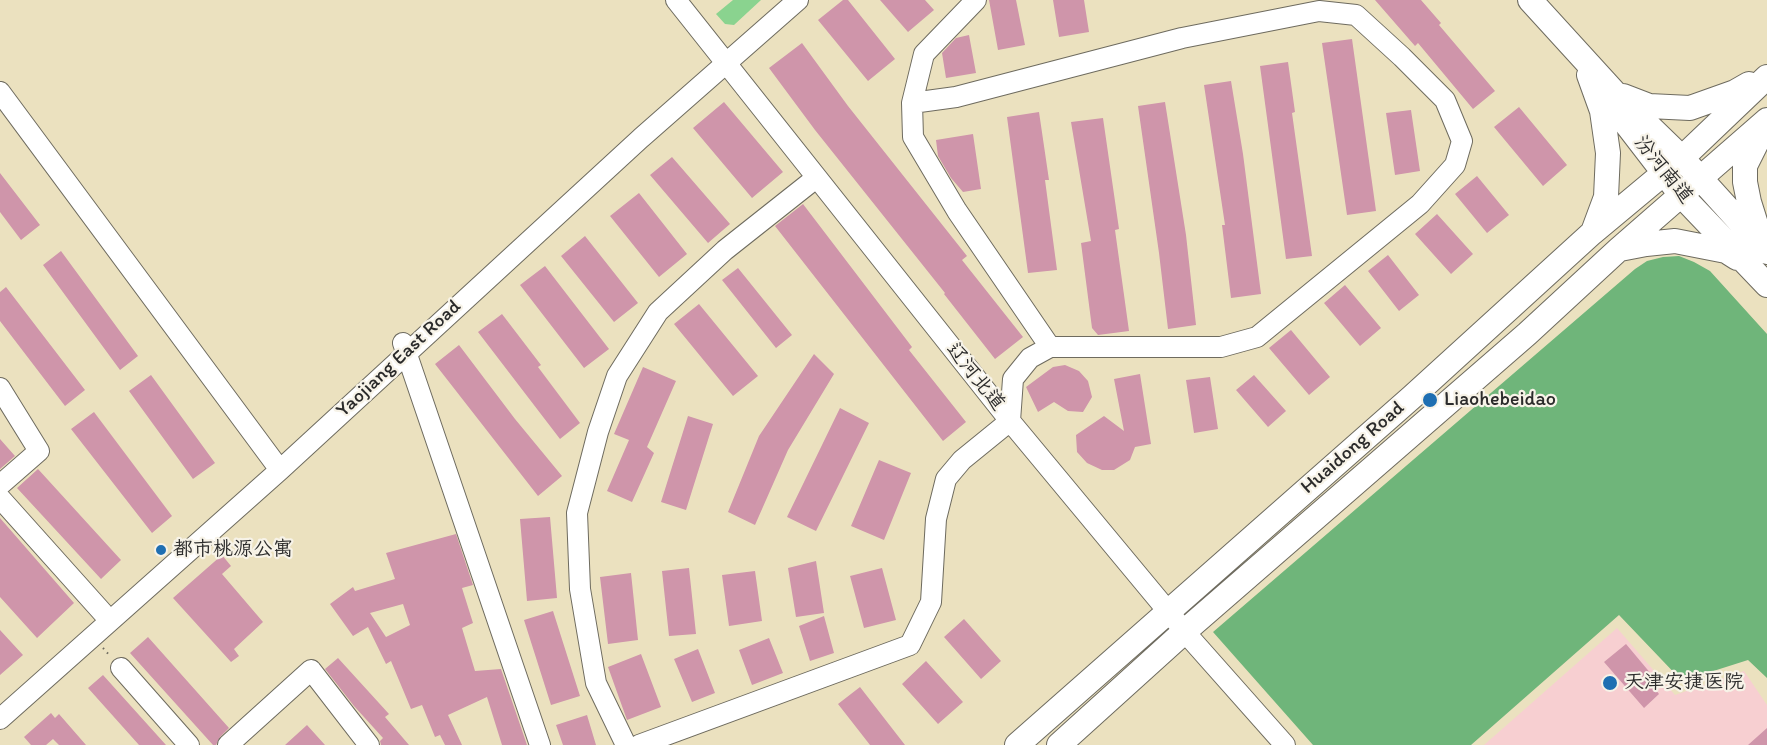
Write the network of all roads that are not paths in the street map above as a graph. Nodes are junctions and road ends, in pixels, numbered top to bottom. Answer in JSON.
{"nodes":[{"id":1,"x":676,"y":0,"type":"edge"},
{"id":2,"x":786,"y":0,"type":"edge"},
{"id":3,"x":798,"y":0,"type":"edge"},
{"id":4,"x":976,"y":0,"type":"edge"},
{"id":5,"x":1530,"y":0,"type":"edge"},
{"id":6,"x":1352,"y":7,"type":"edge"},
{"id":7,"x":1569,"y":45,"type":"junction"},
{"id":8,"x":723,"y":60,"type":"junction"},
{"id":9,"x":1589,"y":75,"type":"junction"},
{"id":10,"x":1767,"y":76,"type":"edge"},
{"id":11,"x":0,"y":92,"type":"edge"},
{"id":12,"x":1614,"y":92,"type":"junction"},
{"id":13,"x":912,"y":103,"type":"junction"},
{"id":14,"x":1767,"y":120,"type":"edge"},
{"id":15,"x":1767,"y":127,"type":"edge"},
{"id":16,"x":1682,"y":158,"type":"junction"},
{"id":17,"x":1664,"y":174,"type":"junction"},
{"id":18,"x":816,"y":178,"type":"junction"},
{"id":19,"x":1700,"y":178,"type":"junction"},
{"id":20,"x":1681,"y":195,"type":"junction"},
{"id":21,"x":1592,"y":233,"type":"junction"},
{"id":22,"x":1618,"y":250,"type":"junction"},
{"id":23,"x":1759,"y":255,"type":"edge"},
{"id":24,"x":1767,"y":285,"type":"edge"},
{"id":25,"x":1050,"y":347,"type":"junction"},
{"id":26,"x":405,"y":348,"type":"junction"},
{"id":27,"x":0,"y":388,"type":"edge"},
{"id":28,"x":1010,"y":421,"type":"junction"},
{"id":29,"x":276,"y":465,"type":"junction"},
{"id":30,"x":0,"y":485,"type":"edge"},
{"id":31,"x":0,"y":498,"type":"edge"},
{"id":32,"x":1168,"y":610,"type":"junction"},
{"id":33,"x":103,"y":613,"type":"junction"},
{"id":34,"x":1185,"y":632,"type":"junction"},
{"id":35,"x":121,"y":668,"type":"dead end"},
{"id":36,"x":0,"y":705,"type":"edge"},
{"id":37,"x":0,"y":719,"type":"edge"},
{"id":38,"x":189,"y":745,"type":"edge"},
{"id":39,"x":228,"y":745,"type":"edge"},
{"id":40,"x":369,"y":745,"type":"edge"},
{"id":41,"x":540,"y":745,"type":"edge"},
{"id":42,"x":626,"y":745,"type":"edge"},
{"id":43,"x":639,"y":745,"type":"edge"},
{"id":44,"x":1017,"y":745,"type":"edge"},
{"id":45,"x":1059,"y":745,"type":"edge"},
{"id":46,"x":1285,"y":745,"type":"edge"}],
"edges":[{"from":1,"to":8,"type":"street","name":"辽河北道"},
{"from":2,"to":8,"type":"street","name":"Yaojiang East Road"},
{"from":3,"to":8,"type":"street","name":"Yaojiang East Road"},
{"from":4,"to":13,"type":"street"},
{"from":5,"to":7,"type":"main road","name":"汾河南道"},
{"from":6,"to":13,"type":"street"},
{"from":6,"to":25,"type":"street"},
{"from":7,"to":9,"type":"main road","name":"汾河南道"},
{"from":7,"to":12,"type":"main road","name":"汾河南道"},
{"from":8,"to":18,"type":"street","name":"辽河北道"},
{"from":8,"to":26,"type":"street","name":"Yaojiang East Road"},
{"from":9,"to":17,"type":"main road","name":"汾河南道"},
{"from":9,"to":21,"type":"main road"},
{"from":10,"to":12,"type":"main road"},
{"from":10,"to":16,"type":"main road","name":"Huaidong Road"},
{"from":11,"to":29,"type":"street"},
{"from":12,"to":16,"type":"main road","name":"汾河南道"},
{"from":13,"to":25,"type":"street"},
{"from":14,"to":19,"type":"main road","name":"Huaidong Road"},
{"from":15,"to":23,"type":"main road"},
{"from":16,"to":17,"type":"main road","name":"Huaidong Road"},
{"from":16,"to":19,"type":"main road","name":"汾河南道"},
{"from":17,"to":20,"type":"main road","name":"汾河南道"},
{"from":17,"to":21,"type":"main road","name":"Huaidong Road"},
{"from":18,"to":28,"type":"street","name":"辽河北道"},
{"from":18,"to":42,"type":"street"},
{"from":19,"to":20,"type":"main road","name":"Huaidong Road"},
{"from":19,"to":23,"type":"main road","name":"汾河南道"},
{"from":20,"to":22,"type":"main road","name":"Huaidong Road"},
{"from":20,"to":23,"type":"main road","name":"汾河南道"},
{"from":21,"to":32,"type":"main road","name":"Huaidong Road"},
{"from":22,"to":23,"type":"main road"},
{"from":22,"to":34,"type":"main road","name":"Huaidong Road"},
{"from":23,"to":24,"type":"main road","name":"汾河南道"},
{"from":25,"to":28,"type":"street"},
{"from":26,"to":29,"type":"street","name":"Yaojiang East Road"},
{"from":26,"to":41,"type":"street"},
{"from":27,"to":30,"type":"street"},
{"from":28,"to":32,"type":"street","name":"辽河北道"},
{"from":28,"to":43,"type":"street"},
{"from":29,"to":33,"type":"street","name":"Yaojiang East Road"},
{"from":29,"to":37,"type":"street","name":"Yaojiang East Road"},
{"from":31,"to":33,"type":"street"},
{"from":32,"to":34,"type":"street","name":"辽河北道"},
{"from":32,"to":44,"type":"main road","name":"Huaidong Road"},
{"from":33,"to":36,"type":"street","name":"Yaojiang East Road"},
{"from":34,"to":45,"type":"main road","name":"Huaidong Road"},
{"from":34,"to":46,"type":"street","name":"辽河北道"},
{"from":35,"to":38,"type":"street"},
{"from":39,"to":40,"type":"street"}]}
